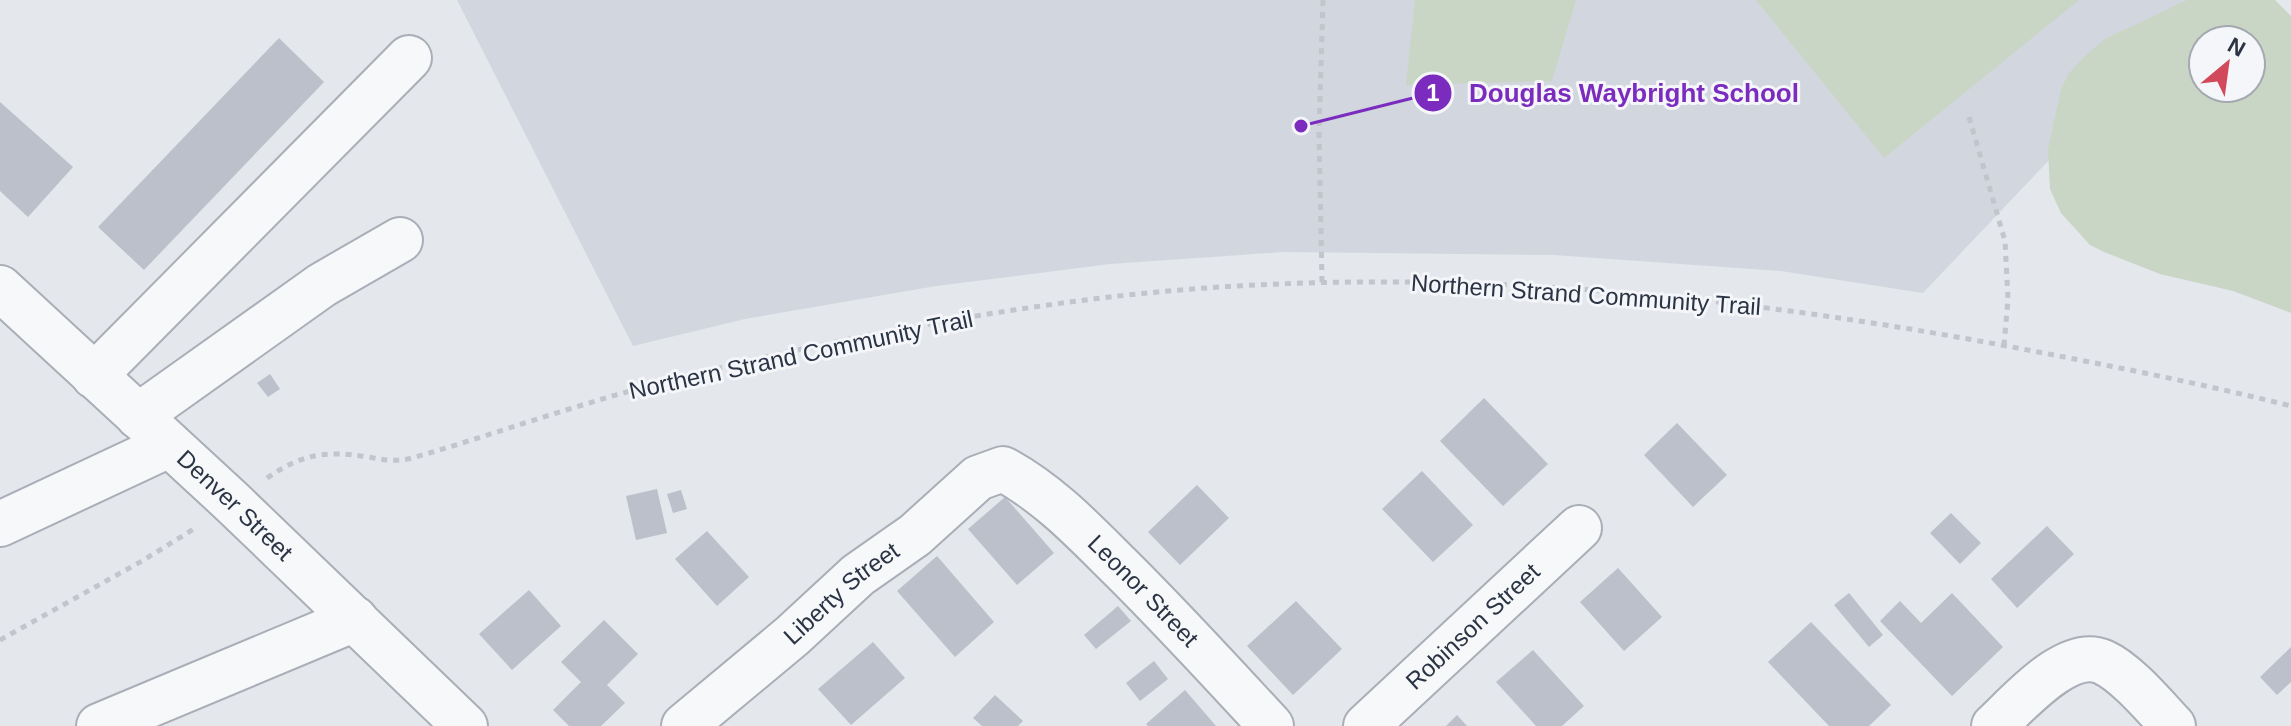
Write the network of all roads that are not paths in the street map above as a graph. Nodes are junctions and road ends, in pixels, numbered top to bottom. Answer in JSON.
{"nodes":[{"id":1,"x":409,"y":58,"type":"dead end"},
{"id":2,"x":400,"y":240,"type":"dead end"},
{"id":3,"x":0,"y":288,"type":"edge"},
{"id":4,"x":94,"y":376,"type":"junction"},
{"id":5,"x":138,"y":416,"type":"junction"},
{"id":6,"x":169,"y":445,"type":"junction"},
{"id":7,"x":1003,"y":469,"type":"joint"},
{"id":8,"x":0,"y":524,"type":"edge"},
{"id":9,"x":1579,"y":528,"type":"dead end"},
{"id":10,"x":355,"y":619,"type":"junction"},
{"id":11,"x":99,"y":726,"type":"edge"},
{"id":12,"x":465,"y":726,"type":"edge"},
{"id":13,"x":684,"y":726,"type":"edge"},
{"id":14,"x":1271,"y":726,"type":"edge"},
{"id":15,"x":1366,"y":726,"type":"edge"},
{"id":16,"x":1994,"y":726,"type":"edge"},
{"id":17,"x":2173,"y":726,"type":"edge"}],
"edges":[{"from":1,"to":4,"type":"street"},
{"from":2,"to":5,"type":"street"},
{"from":3,"to":4,"type":"street","name":"Denver Street"},
{"from":4,"to":5,"type":"street","name":"Denver Street"},
{"from":5,"to":6,"type":"street","name":"Denver Street"},
{"from":6,"to":8,"type":"street"},
{"from":6,"to":10,"type":"street","name":"Denver Street"},
{"from":7,"to":13,"type":"street","name":"Liberty Street"},
{"from":7,"to":14,"type":"street","name":"Leonor Street"},
{"from":9,"to":15,"type":"street","name":"Robinson Street"},
{"from":10,"to":11,"type":"street"},
{"from":10,"to":12,"type":"street","name":"Denver Street"},
{"from":16,"to":17,"type":"street"}]}
